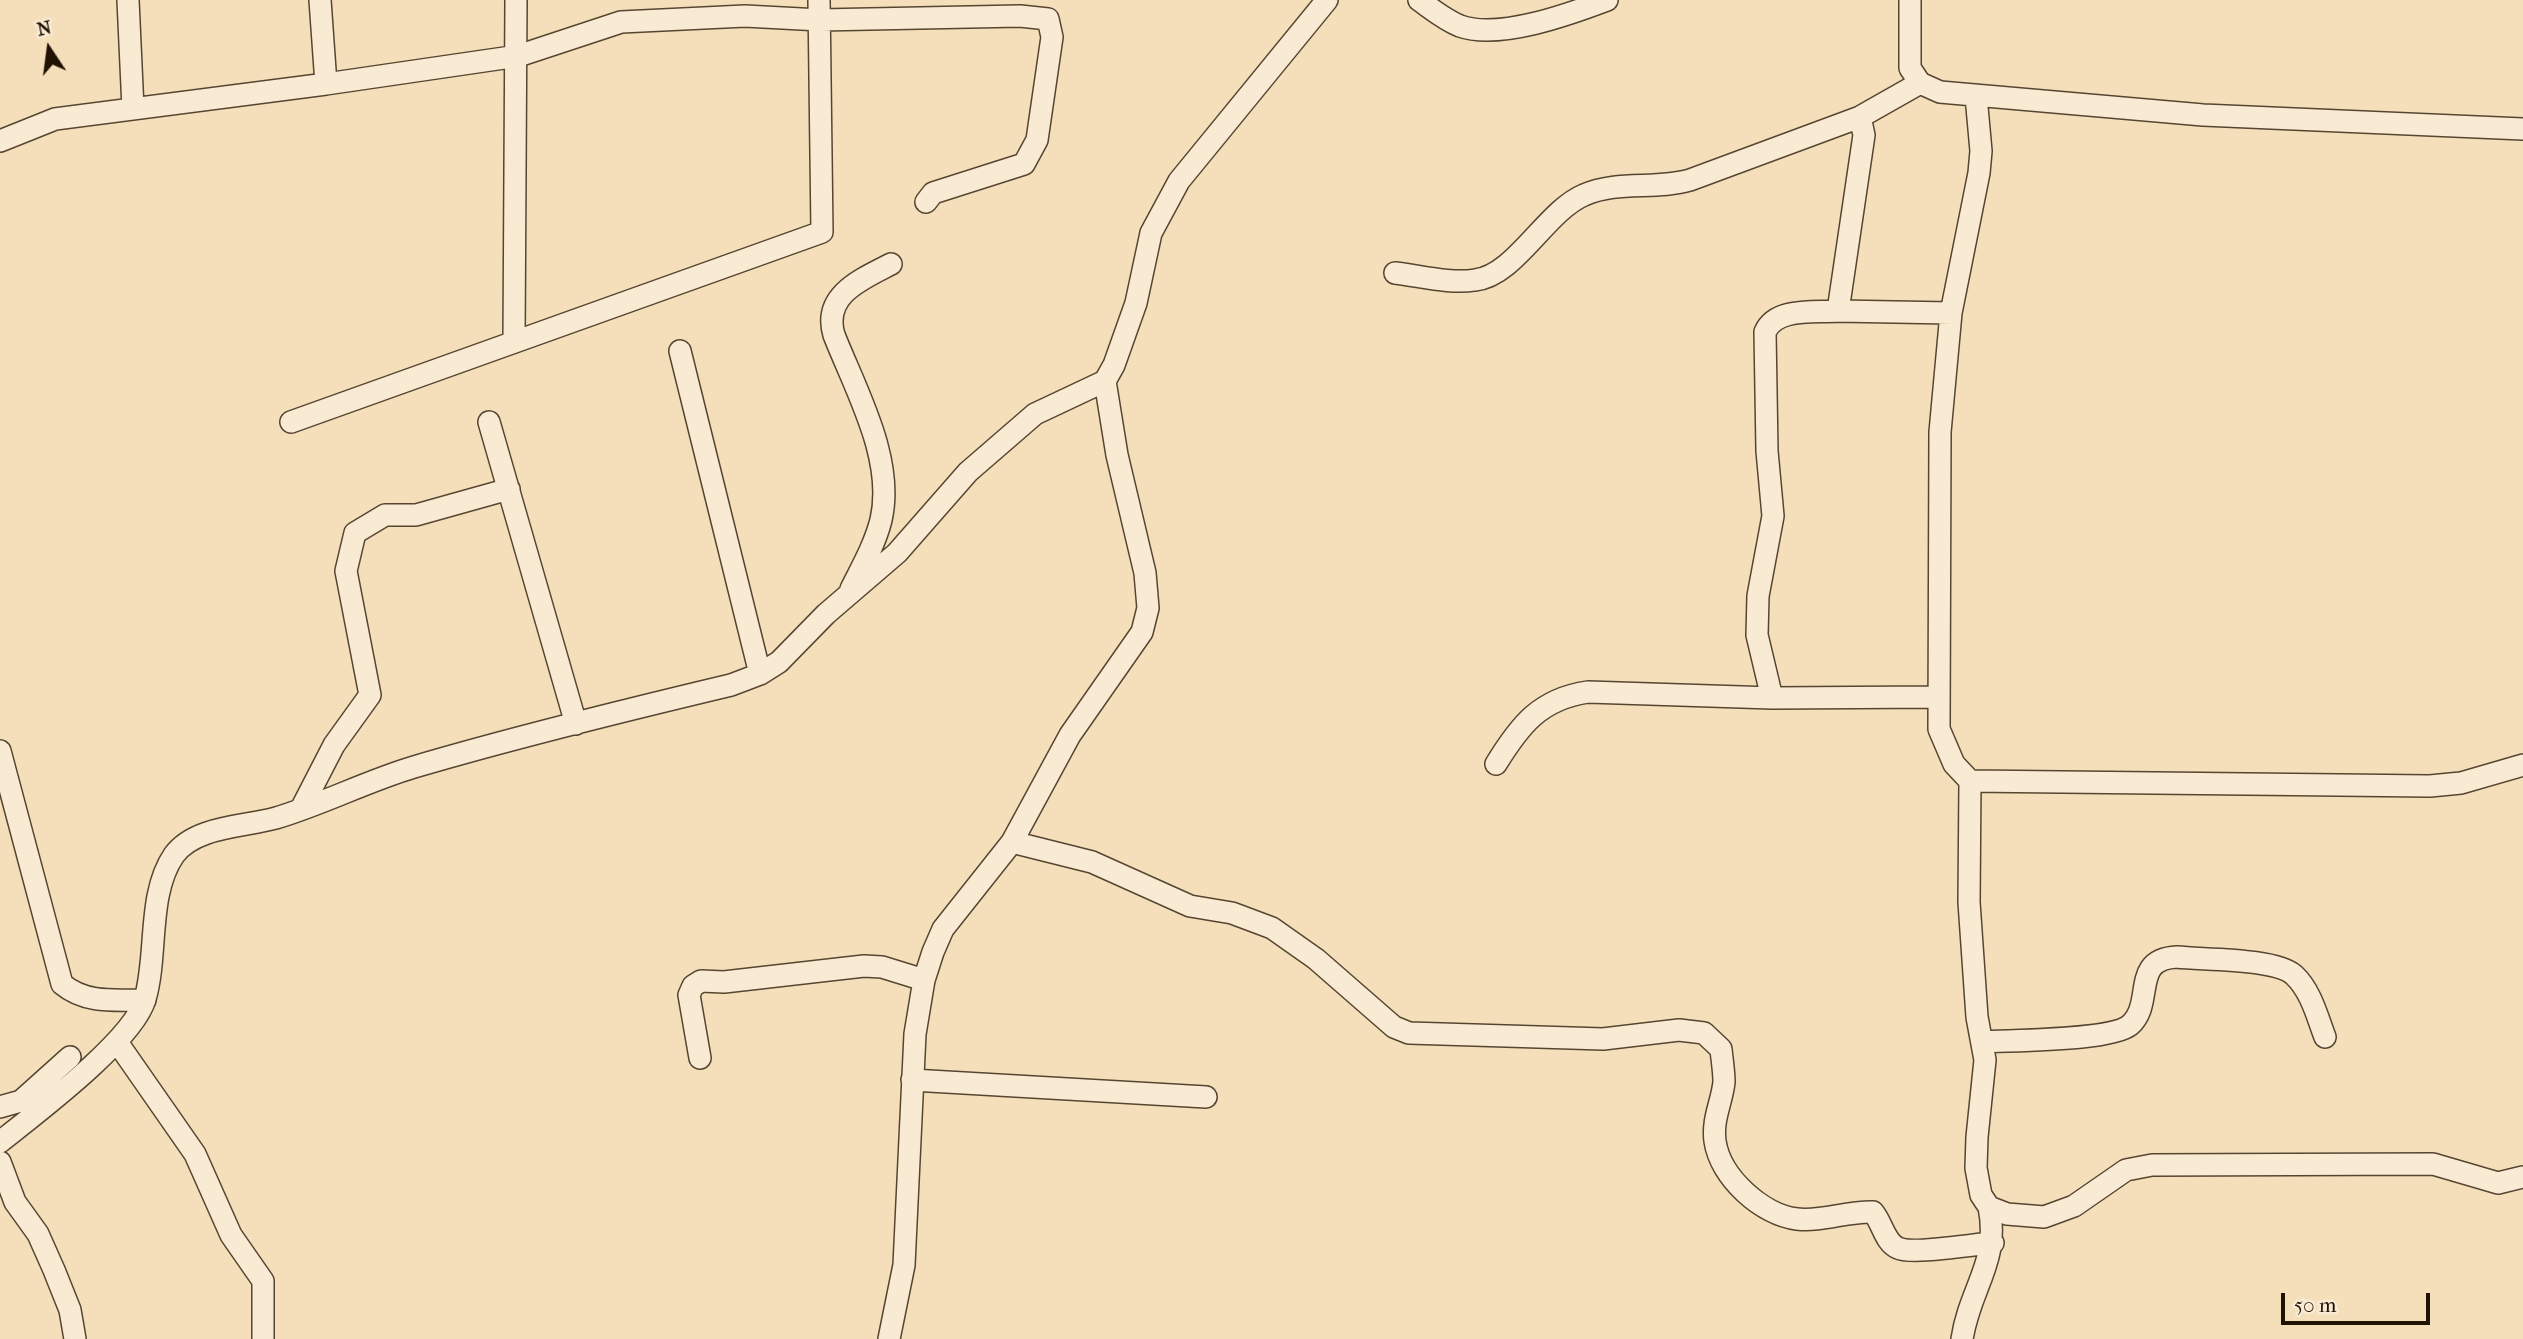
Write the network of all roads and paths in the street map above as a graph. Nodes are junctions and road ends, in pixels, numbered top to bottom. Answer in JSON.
{"nodes":[{"id":1,"x":128,"y":0,"type":"edge"},
{"id":2,"x":320,"y":0,"type":"edge"},
{"id":3,"x":516,"y":0,"type":"edge"},
{"id":4,"x":1327,"y":0,"type":"edge"},
{"id":5,"x":1419,"y":0,"type":"edge"},
{"id":6,"x":1607,"y":0,"type":"edge"},
{"id":7,"x":1910,"y":0,"type":"edge"},
{"id":8,"x":819,"y":10,"type":"edge"},
{"id":9,"x":1049,"y":10,"type":"edge"},
{"id":10,"x":518,"y":56,"type":"junction"},
{"id":11,"x":1920,"y":83,"type":"junction"},
{"id":12,"x":326,"y":84,"type":"junction"},
{"id":13,"x":1976,"y":96,"type":"junction"},
{"id":14,"x":133,"y":109,"type":"junction"},
{"id":15,"x":1860,"y":117,"type":"junction"},
{"id":16,"x":2523,"y":130,"type":"edge"},
{"id":17,"x":0,"y":141,"type":"edge"},
{"id":18,"x":926,"y":202,"type":"dead end"},
{"id":19,"x":891,"y":264,"type":"dead end"},
{"id":20,"x":1395,"y":273,"type":"dead end"},
{"id":21,"x":1838,"y":311,"type":"junction"},
{"id":22,"x":1951,"y":313,"type":"junction"},
{"id":23,"x":514,"y":342,"type":"junction"},
{"id":24,"x":680,"y":351,"type":"dead end"},
{"id":25,"x":1105,"y":381,"type":"junction"},
{"id":26,"x":291,"y":422,"type":"dead end"},
{"id":27,"x":489,"y":422,"type":"dead end"},
{"id":28,"x":509,"y":489,"type":"junction"},
{"id":29,"x":847,"y":597,"type":"junction"},
{"id":30,"x":760,"y":674,"type":"junction"},
{"id":31,"x":1938,"y":697,"type":"junction"},
{"id":32,"x":1772,"y":698,"type":"junction"},
{"id":33,"x":576,"y":724,"type":"junction"},
{"id":34,"x":0,"y":751,"type":"edge"},
{"id":35,"x":1496,"y":764,"type":"dead end"},
{"id":36,"x":2523,"y":765,"type":"edge"},
{"id":37,"x":1970,"y":781,"type":"junction"},
{"id":38,"x":301,"y":809,"type":"junction"},
{"id":39,"x":1013,"y":842,"type":"junction"},
{"id":40,"x":924,"y":981,"type":"junction"},
{"id":41,"x":145,"y":1000,"type":"junction"},
{"id":42,"x":2325,"y":1037,"type":"dead end"},
{"id":43,"x":117,"y":1042,"type":"junction"},
{"id":44,"x":1982,"y":1042,"type":"junction"},
{"id":45,"x":70,"y":1057,"type":"dead end"},
{"id":46,"x":700,"y":1058,"type":"dead end"},
{"id":47,"x":912,"y":1080,"type":"junction"},
{"id":48,"x":1206,"y":1097,"type":"dead end"},
{"id":49,"x":0,"y":1107,"type":"edge"},
{"id":50,"x":0,"y":1142,"type":"edge"},
{"id":51,"x":0,"y":1162,"type":"edge"},
{"id":52,"x":2523,"y":1177,"type":"edge"},
{"id":53,"x":1989,"y":1207,"type":"junction"},
{"id":54,"x":1993,"y":1243,"type":"junction"},
{"id":55,"x":75,"y":1339,"type":"edge"},
{"id":56,"x":263,"y":1339,"type":"edge"},
{"id":57,"x":889,"y":1339,"type":"edge"},
{"id":58,"x":1962,"y":1339,"type":"edge"}],
"edges":[{"from":1,"to":14,"type":"street"},
{"from":2,"to":12,"type":"street"},
{"from":3,"to":10,"type":"street"},
{"from":4,"to":25,"type":"street"},
{"from":5,"to":6,"type":"street"},
{"from":7,"to":11,"type":"street"},
{"from":8,"to":9,"type":"street"},
{"from":8,"to":10,"type":"street"},
{"from":8,"to":23,"type":"street"},
{"from":9,"to":18,"type":"street"},
{"from":10,"to":12,"type":"street"},
{"from":10,"to":23,"type":"street"},
{"from":11,"to":13,"type":"street"},
{"from":11,"to":15,"type":"street"},
{"from":12,"to":14,"type":"street"},
{"from":13,"to":16,"type":"street"},
{"from":13,"to":22,"type":"street"},
{"from":14,"to":17,"type":"street"},
{"from":15,"to":20,"type":"street"},
{"from":15,"to":21,"type":"street"},
{"from":19,"to":29,"type":"street"},
{"from":21,"to":22,"type":"street"},
{"from":21,"to":32,"type":"street"},
{"from":22,"to":31,"type":"street"},
{"from":23,"to":26,"type":"street"},
{"from":24,"to":30,"type":"street"},
{"from":25,"to":29,"type":"street"},
{"from":25,"to":39,"type":"street"},
{"from":27,"to":28,"type":"street"},
{"from":28,"to":33,"type":"street"},
{"from":28,"to":38,"type":"street"},
{"from":29,"to":30,"type":"street"},
{"from":30,"to":33,"type":"street"},
{"from":31,"to":32,"type":"street"},
{"from":31,"to":37,"type":"street"},
{"from":32,"to":35,"type":"street"},
{"from":33,"to":38,"type":"street"},
{"from":34,"to":41,"type":"street"},
{"from":36,"to":37,"type":"street"},
{"from":37,"to":44,"type":"street"},
{"from":38,"to":41,"type":"street"},
{"from":39,"to":40,"type":"street"},
{"from":39,"to":54,"type":"street"},
{"from":40,"to":46,"type":"street"},
{"from":40,"to":47,"type":"street"},
{"from":41,"to":43,"type":"street"},
{"from":42,"to":44,"type":"street"},
{"from":43,"to":50,"type":"street"},
{"from":43,"to":56,"type":"street"},
{"from":44,"to":53,"type":"street"},
{"from":45,"to":49,"type":"street"},
{"from":47,"to":48,"type":"street"},
{"from":47,"to":57,"type":"street"},
{"from":51,"to":55,"type":"street"},
{"from":52,"to":53,"type":"street"},
{"from":53,"to":54,"type":"street"},
{"from":54,"to":58,"type":"street"}]}
